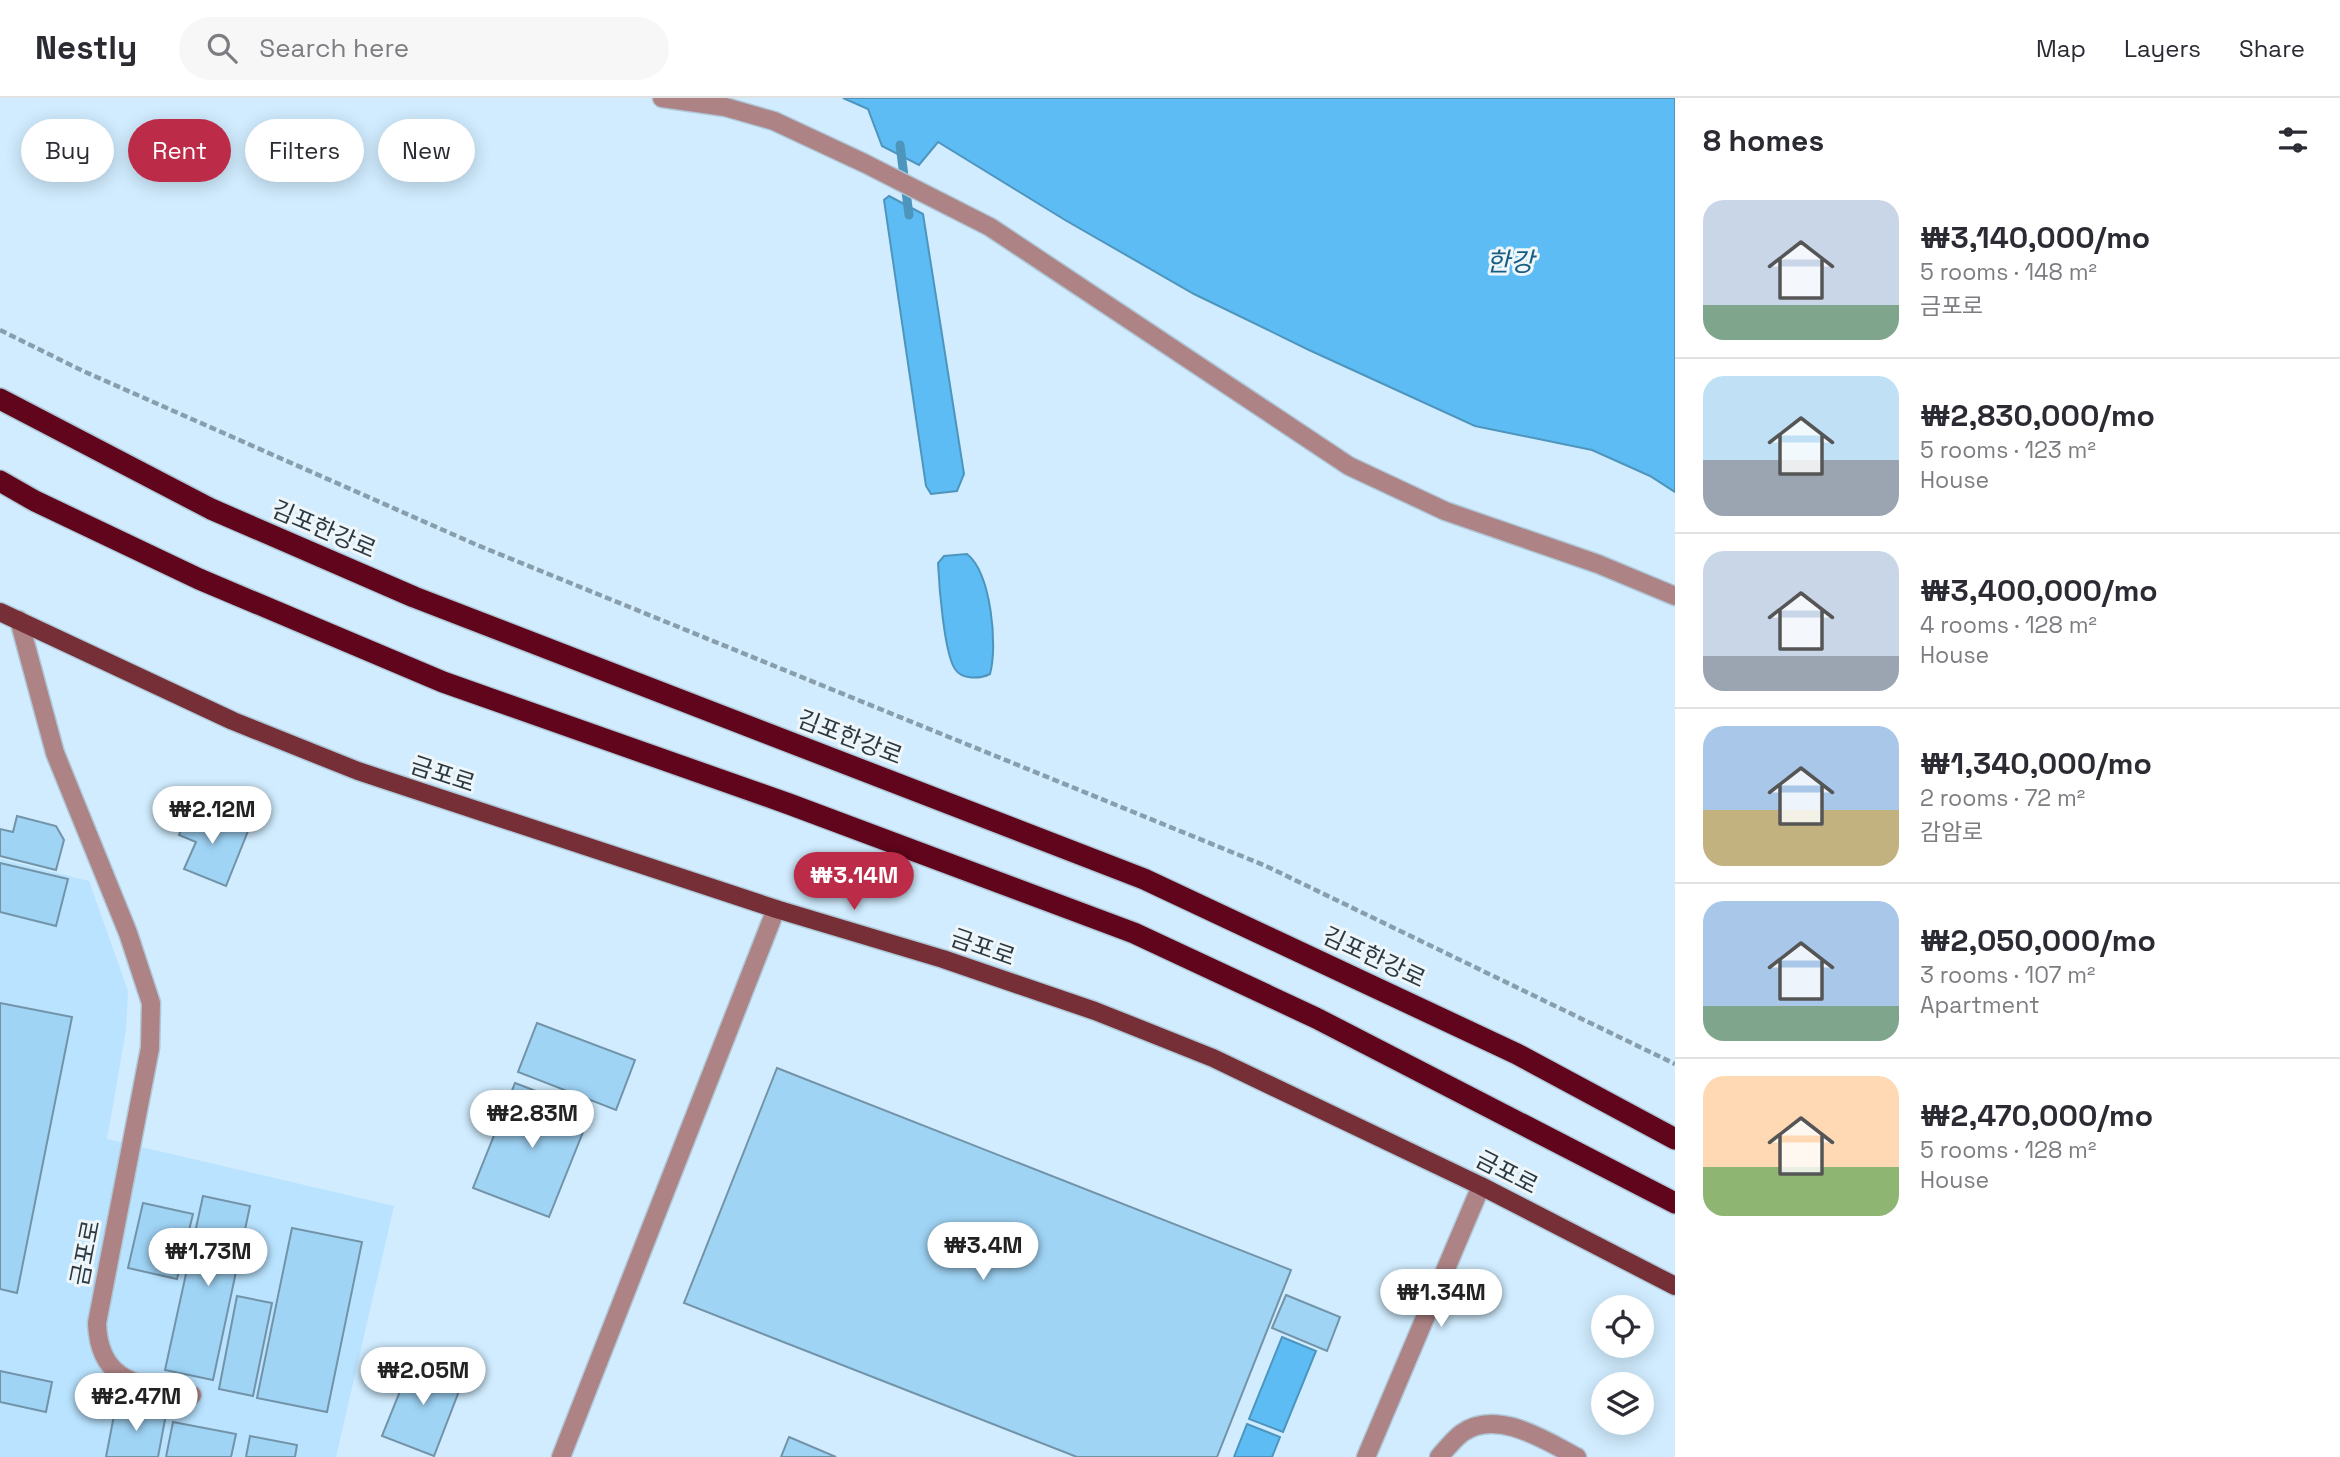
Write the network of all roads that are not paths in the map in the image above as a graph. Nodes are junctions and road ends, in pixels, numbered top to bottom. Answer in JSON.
{"nodes":[{"id":1,"x":662,"y":98,"type":"edge"},
{"id":2,"x":0,"y":399,"type":"edge"},
{"id":3,"x":0,"y":481,"type":"edge"},
{"id":4,"x":1675,"y":596,"type":"edge"},
{"id":5,"x":0,"y":612,"type":"edge"},
{"id":6,"x":19,"y":620,"type":"junction"},
{"id":7,"x":776,"y":909,"type":"junction"},
{"id":8,"x":1675,"y":1139,"type":"edge"},
{"id":9,"x":1481,"y":1186,"type":"junction"},
{"id":10,"x":1675,"y":1203,"type":"edge"},
{"id":11,"x":1675,"y":1286,"type":"edge"},
{"id":12,"x":192,"y":1395,"type":"dead end"},
{"id":13,"x":561,"y":1457,"type":"edge"},
{"id":14,"x":1366,"y":1457,"type":"edge"},
{"id":15,"x":1439,"y":1457,"type":"edge"},
{"id":16,"x":1577,"y":1457,"type":"edge"}],
"edges":[{"from":1,"to":4,"type":"street"},
{"from":2,"to":8,"type":"highway","name":"김포한강로"},
{"from":3,"to":10,"type":"highway"},
{"from":5,"to":6,"type":"main road","name":"금포로"},
{"from":6,"to":7,"type":"main road","name":"금포로"},
{"from":6,"to":12,"type":"street","name":"금포로"},
{"from":7,"to":9,"type":"main road","name":"금포로"},
{"from":7,"to":13,"type":"street"},
{"from":9,"to":11,"type":"main road","name":"금포로"},
{"from":9,"to":14,"type":"street"},
{"from":15,"to":16,"type":"street"}]}
